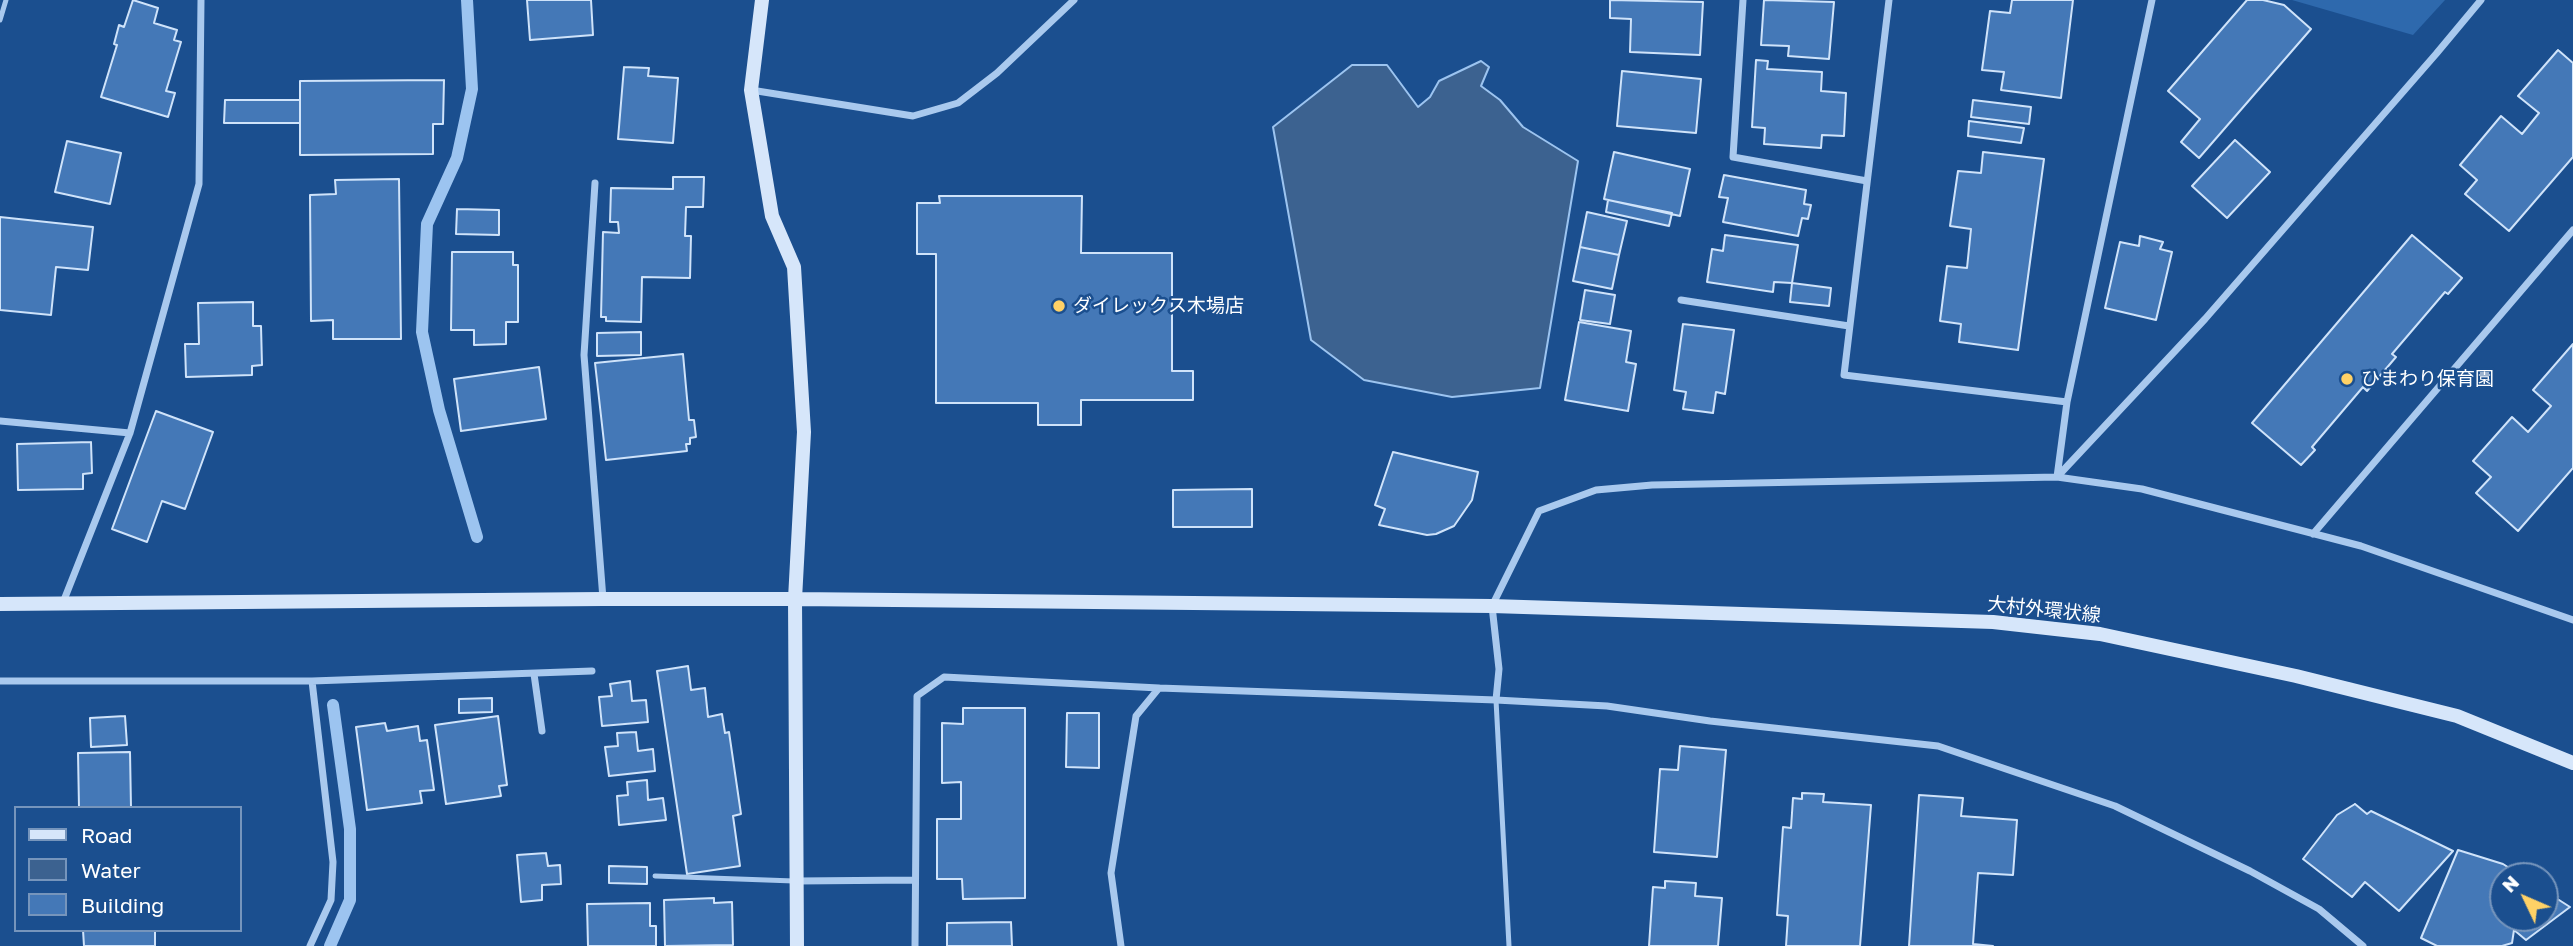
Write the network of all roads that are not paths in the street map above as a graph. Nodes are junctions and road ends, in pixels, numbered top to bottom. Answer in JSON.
{"nodes":[{"id":1,"x":6,"y":0,"type":"edge"},
{"id":2,"x":201,"y":0,"type":"edge"},
{"id":3,"x":762,"y":0,"type":"edge"},
{"id":4,"x":1074,"y":0,"type":"edge"},
{"id":5,"x":1743,"y":0,"type":"edge"},
{"id":6,"x":1889,"y":0,"type":"edge"},
{"id":7,"x":2152,"y":0,"type":"edge"},
{"id":8,"x":2481,"y":0,"type":"edge"},
{"id":9,"x":0,"y":20,"type":"edge"},
{"id":10,"x":751,"y":90,"type":"junction"},
{"id":11,"x":1867,"y":181,"type":"junction"},
{"id":12,"x":595,"y":183,"type":"dead end"},
{"id":13,"x":2573,"y":230,"type":"edge"},
{"id":14,"x":1681,"y":300,"type":"dead end"},
{"id":15,"x":1849,"y":326,"type":"junction"},
{"id":16,"x":2067,"y":402,"type":"junction"},
{"id":17,"x":0,"y":421,"type":"edge"},
{"id":18,"x":130,"y":433,"type":"junction"},
{"id":19,"x":2057,"y":477,"type":"junction"},
{"id":20,"x":2313,"y":534,"type":"junction"},
{"id":21,"x":603,"y":599,"type":"junction"},
{"id":22,"x":795,"y":599,"type":"junction"},
{"id":23,"x":0,"y":604,"type":"edge"},
{"id":24,"x":62,"y":605,"type":"junction"},
{"id":25,"x":1492,"y":606,"type":"junction"},
{"id":26,"x":2573,"y":620,"type":"edge"},
{"id":27,"x":592,"y":671,"type":"dead end"},
{"id":28,"x":534,"y":674,"type":"junction"},
{"id":29,"x":0,"y":681,"type":"edge"},
{"id":30,"x":312,"y":681,"type":"junction"},
{"id":31,"x":1159,"y":688,"type":"junction"},
{"id":32,"x":1496,"y":700,"type":"junction"},
{"id":33,"x":542,"y":731,"type":"dead end"},
{"id":34,"x":2573,"y":763,"type":"edge"},
{"id":35,"x":655,"y":876,"type":"dead end"},
{"id":36,"x":915,"y":880,"type":"junction"},
{"id":37,"x":797,"y":881,"type":"junction"},
{"id":38,"x":310,"y":946,"type":"edge"},
{"id":39,"x":797,"y":946,"type":"edge"},
{"id":40,"x":915,"y":946,"type":"edge"},
{"id":41,"x":1121,"y":946,"type":"edge"},
{"id":42,"x":1509,"y":946,"type":"edge"},
{"id":43,"x":2363,"y":946,"type":"edge"}],
"edges":[{"from":1,"to":9,"type":"lane"},
{"from":2,"to":18,"type":"street"},
{"from":3,"to":10,"type":"main road"},
{"from":4,"to":10,"type":"street"},
{"from":5,"to":11,"type":"street"},
{"from":6,"to":11,"type":"street"},
{"from":7,"to":16,"type":"street"},
{"from":8,"to":19,"type":"street"},
{"from":10,"to":22,"type":"main road"},
{"from":11,"to":15,"type":"street"},
{"from":12,"to":21,"type":"street"},
{"from":13,"to":20,"type":"street"},
{"from":14,"to":15,"type":"street"},
{"from":15,"to":16,"type":"street"},
{"from":16,"to":19,"type":"street"},
{"from":17,"to":18,"type":"street"},
{"from":18,"to":24,"type":"street"},
{"from":19,"to":20,"type":"street"},
{"from":19,"to":25,"type":"street"},
{"from":20,"to":26,"type":"street"},
{"from":21,"to":22,"type":"main road","name":"大村外環状線"},
{"from":21,"to":24,"type":"main road","name":"大村外環状線"},
{"from":22,"to":25,"type":"main road","name":"大村外環状線"},
{"from":22,"to":37,"type":"main road"},
{"from":23,"to":24,"type":"main road"},
{"from":25,"to":32,"type":"street"},
{"from":25,"to":34,"type":"main road","name":"大村外環状線"},
{"from":27,"to":28,"type":"street"},
{"from":28,"to":30,"type":"street"},
{"from":28,"to":33,"type":"street"},
{"from":29,"to":30,"type":"street"},
{"from":30,"to":38,"type":"street"},
{"from":31,"to":32,"type":"street"},
{"from":31,"to":36,"type":"street"},
{"from":31,"to":41,"type":"street"},
{"from":32,"to":42,"type":"lane"},
{"from":32,"to":43,"type":"street"},
{"from":35,"to":37,"type":"lane"},
{"from":36,"to":37,"type":"street"},
{"from":36,"to":40,"type":"street"},
{"from":37,"to":39,"type":"main road"}]}
